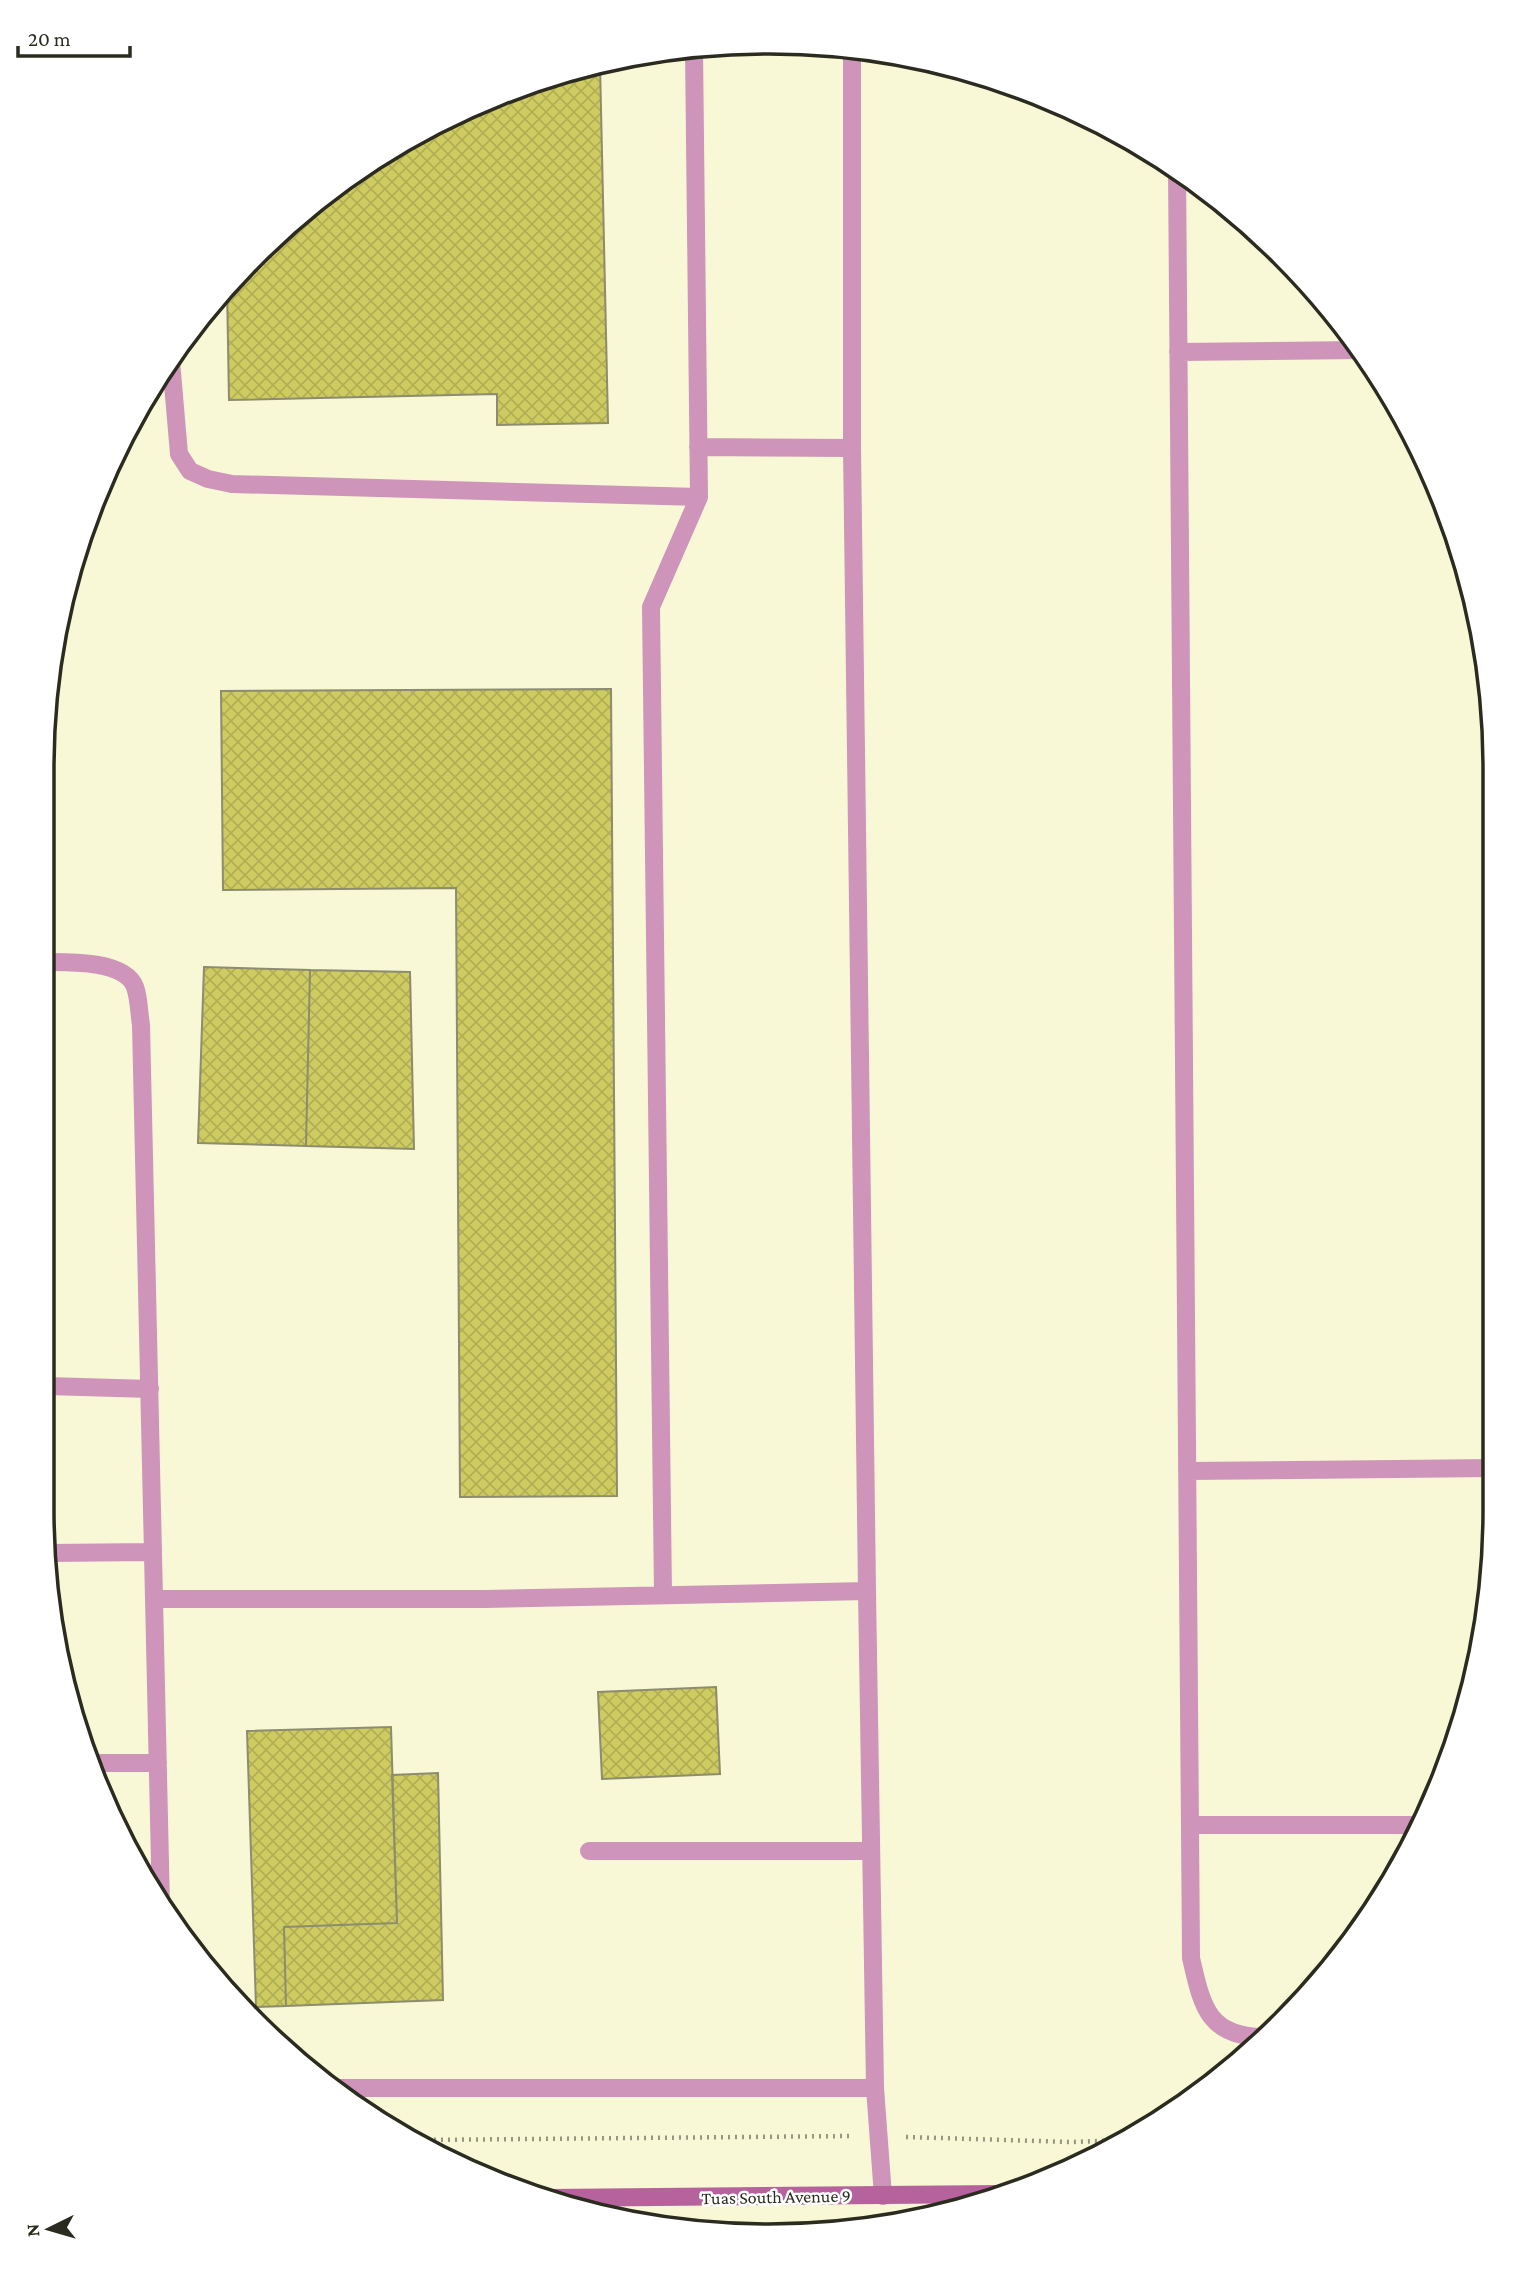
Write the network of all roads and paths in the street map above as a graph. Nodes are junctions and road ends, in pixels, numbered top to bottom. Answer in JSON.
{"nodes":[{"id":1,"x":694,"y":58,"type":"edge"},
{"id":2,"x":852,"y":59,"type":"edge"},
{"id":3,"x":1177,"y":184,"type":"edge"},
{"id":4,"x":1347,"y":351,"type":"edge"},
{"id":5,"x":1178,"y":352,"type":"junction"},
{"id":6,"x":172,"y":376,"type":"edge"},
{"id":7,"x":698,"y":447,"type":"junction"},
{"id":8,"x":852,"y":448,"type":"junction"},
{"id":9,"x":699,"y":497,"type":"junction"},
{"id":10,"x":54,"y":962,"type":"edge"},
{"id":11,"x":54,"y":1386,"type":"edge"},
{"id":12,"x":150,"y":1389,"type":"junction"},
{"id":13,"x":1483,"y":1468,"type":"edge"},
{"id":14,"x":1187,"y":1471,"type":"junction"},
{"id":15,"x":153,"y":1552,"type":"junction"},
{"id":16,"x":56,"y":1553,"type":"edge"},
{"id":17,"x":867,"y":1591,"type":"junction"},
{"id":18,"x":663,"y":1595,"type":"junction"},
{"id":19,"x":154,"y":1599,"type":"junction"},
{"id":20,"x":101,"y":1763,"type":"edge"},
{"id":21,"x":158,"y":1763,"type":"junction"},
{"id":22,"x":1190,"y":1825,"type":"junction"},
{"id":23,"x":1409,"y":1825,"type":"edge"},
{"id":24,"x":871,"y":1851,"type":"junction"},
{"id":25,"x":589,"y":1852,"type":"dead end"},
{"id":26,"x":161,"y":1883,"type":"edge"},
{"id":27,"x":1250,"y":2037,"type":"edge"},
{"id":28,"x":351,"y":2088,"type":"edge"},
{"id":29,"x":875,"y":2088,"type":"junction"},
{"id":30,"x":879,"y":2136,"type":"junction"},
{"id":31,"x":434,"y":2140,"type":"edge"},
{"id":32,"x":1101,"y":2141,"type":"edge"},
{"id":33,"x":968,"y":2195,"type":"edge"},
{"id":34,"x":883,"y":2196,"type":"junction"},
{"id":35,"x":583,"y":2199,"type":"edge"}],
"edges":[{"from":1,"to":7,"type":"lane"},
{"from":2,"to":8,"type":"lane"},
{"from":3,"to":5,"type":"lane"},
{"from":4,"to":5,"type":"lane"},
{"from":5,"to":14,"type":"lane"},
{"from":6,"to":9,"type":"lane"},
{"from":7,"to":8,"type":"lane"},
{"from":7,"to":9,"type":"lane"},
{"from":8,"to":17,"type":"lane"},
{"from":9,"to":18,"type":"lane"},
{"from":10,"to":12,"type":"lane"},
{"from":11,"to":12,"type":"lane"},
{"from":12,"to":15,"type":"lane"},
{"from":13,"to":14,"type":"lane"},
{"from":14,"to":22,"type":"lane"},
{"from":15,"to":16,"type":"lane"},
{"from":15,"to":19,"type":"lane"},
{"from":17,"to":18,"type":"lane"},
{"from":17,"to":24,"type":"lane"},
{"from":18,"to":19,"type":"lane"},
{"from":19,"to":21,"type":"lane"},
{"from":20,"to":21,"type":"lane"},
{"from":21,"to":26,"type":"lane"},
{"from":22,"to":23,"type":"lane"},
{"from":22,"to":27,"type":"lane"},
{"from":24,"to":25,"type":"lane"},
{"from":24,"to":29,"type":"lane"},
{"from":28,"to":29,"type":"lane"},
{"from":29,"to":30,"type":"lane"},
{"from":30,"to":31,"type":"path"},
{"from":30,"to":32,"type":"path"},
{"from":30,"to":34,"type":"lane"},
{"from":33,"to":34,"type":"street","name":"Tuas South Avenue 9"},
{"from":34,"to":35,"type":"street","name":"Tuas South Avenue 9"}]}
